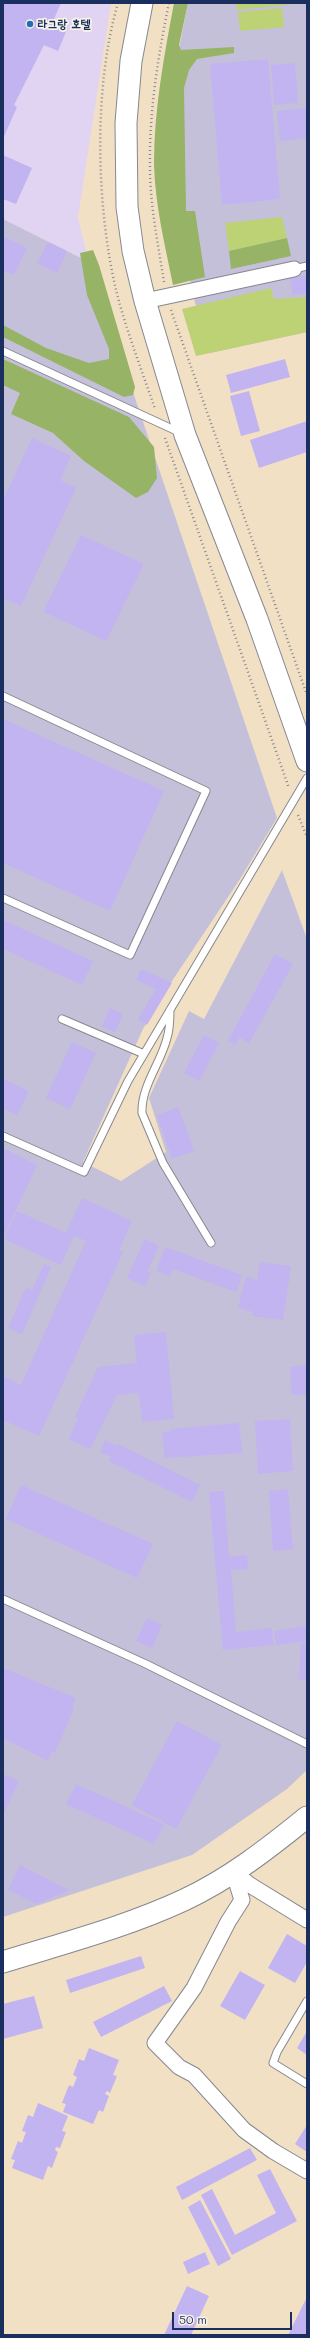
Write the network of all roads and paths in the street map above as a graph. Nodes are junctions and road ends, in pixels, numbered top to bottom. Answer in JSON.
{"nodes":[{"id":1,"x":142,"y":3,"type":"edge"},
{"id":2,"x":169,"y":3,"type":"edge"},
{"id":3,"x":301,"y":268,"type":"edge"},
{"id":4,"x":167,"y":297,"type":"junction"},
{"id":5,"x":145,"y":301,"type":"junction"},
{"id":6,"x":3,"y":351,"type":"edge"},
{"id":7,"x":185,"y":435,"type":"junction"},
{"id":8,"x":307,"y":695,"type":"edge"},
{"id":9,"x":3,"y":696,"type":"edge"},
{"id":10,"x":307,"y":761,"type":"edge"},
{"id":11,"x":307,"y":778,"type":"edge"},
{"id":12,"x":3,"y":898,"type":"edge"},
{"id":13,"x":171,"y":1008,"type":"junction"},
{"id":14,"x":62,"y":1019,"type":"dead end"},
{"id":15,"x":144,"y":1054,"type":"junction"},
{"id":16,"x":3,"y":1136,"type":"edge"},
{"id":17,"x":211,"y":1243,"type":"dead end"},
{"id":18,"x":3,"y":1599,"type":"edge"},
{"id":19,"x":307,"y":1744,"type":"edge"},
{"id":20,"x":307,"y":1817,"type":"edge"},
{"id":21,"x":233,"y":1871,"type":"junction"},
{"id":22,"x":307,"y":1920,"type":"edge"},
{"id":23,"x":3,"y":1962,"type":"edge"},
{"id":24,"x":307,"y":2001,"type":"edge"},
{"id":25,"x":307,"y":2084,"type":"edge"},
{"id":26,"x":307,"y":2171,"type":"edge"}],
"edges":[{"from":1,"to":5,"type":"main road"},
{"from":2,"to":4,"type":"path"},
{"from":3,"to":4,"type":"street"},
{"from":4,"to":5,"type":"street"},
{"from":4,"to":8,"type":"path"},
{"from":5,"to":7,"type":"main road"},
{"from":6,"to":7,"type":"lane"},
{"from":7,"to":10,"type":"main road"},
{"from":9,"to":12,"type":"lane"},
{"from":11,"to":13,"type":"lane"},
{"from":13,"to":15,"type":"lane"},
{"from":13,"to":17,"type":"lane"},
{"from":14,"to":15,"type":"lane"},
{"from":15,"to":16,"type":"lane"},
{"from":18,"to":19,"type":"lane"},
{"from":20,"to":21,"type":"main road"},
{"from":21,"to":22,"type":"street"},
{"from":21,"to":23,"type":"main road"},
{"from":21,"to":26,"type":"street"},
{"from":24,"to":25,"type":"lane"}]}
